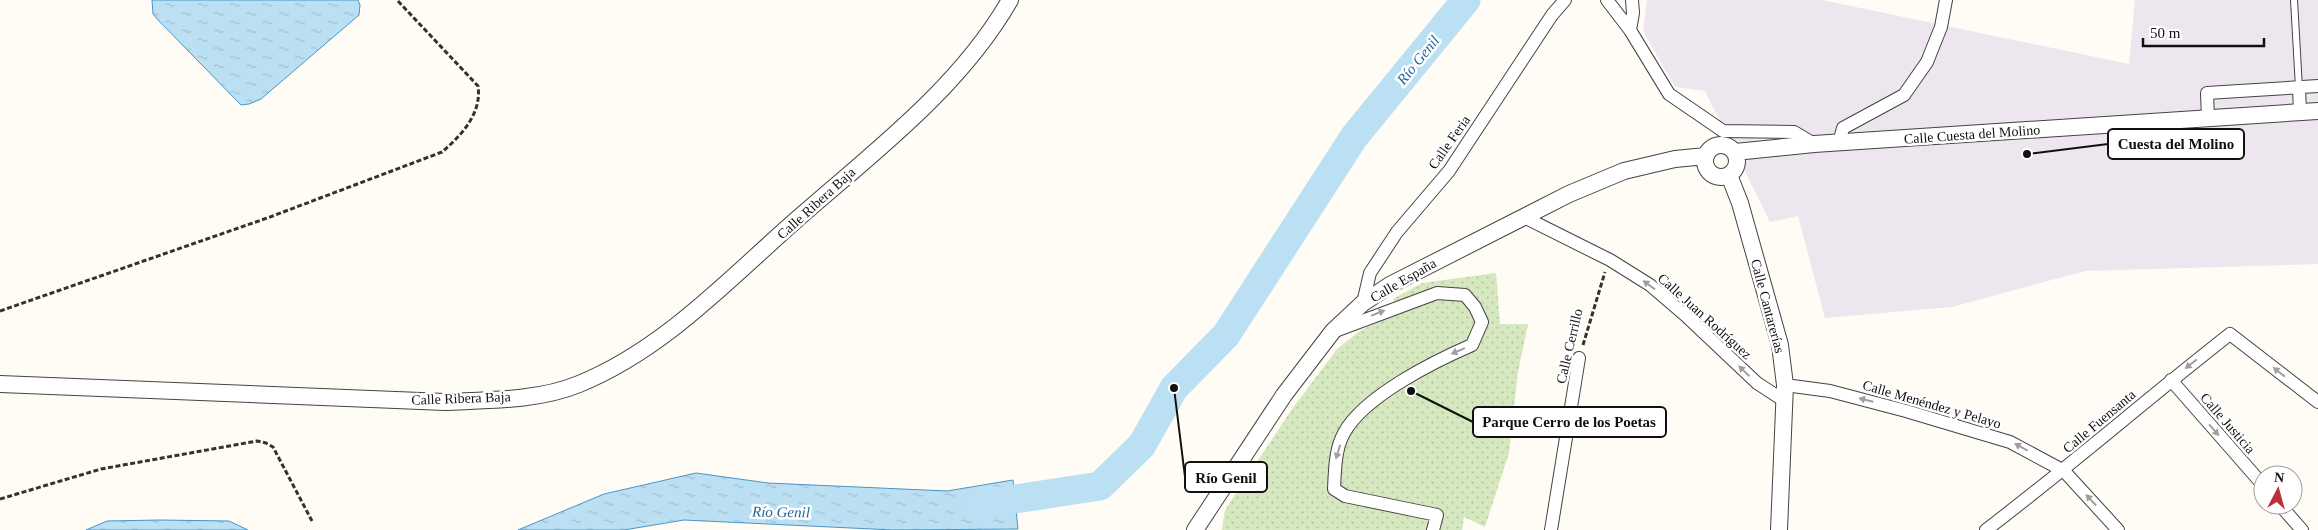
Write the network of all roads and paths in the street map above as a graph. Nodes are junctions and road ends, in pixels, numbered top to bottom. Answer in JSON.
{"nodes":[{"id":1,"x":397,"y":0,"type":"edge"},
{"id":2,"x":1010,"y":0,"type":"edge"},
{"id":3,"x":1565,"y":0,"type":"edge"},
{"id":4,"x":1607,"y":0,"type":"edge"},
{"id":5,"x":1632,"y":0,"type":"edge"},
{"id":6,"x":1946,"y":0,"type":"edge"},
{"id":7,"x":2294,"y":0,"type":"edge"},
{"id":8,"x":1630,"y":30,"type":"junction"},
{"id":9,"x":2318,"y":86,"type":"edge"},
{"id":10,"x":2299,"y":88,"type":"junction"},
{"id":11,"x":2318,"y":111,"type":"edge"},
{"id":12,"x":2300,"y":112,"type":"junction"},
{"id":13,"x":2208,"y":118,"type":"junction"},
{"id":14,"x":1839,"y":143,"type":"junction"},
{"id":15,"x":1814,"y":144,"type":"junction"},
{"id":16,"x":1735,"y":152,"type":"junction"},
{"id":17,"x":1706,"y":156,"type":"junction"},
{"id":18,"x":1729,"y":175,"type":"junction"},
{"id":19,"x":1524,"y":217,"type":"junction"},
{"id":20,"x":1610,"y":260,"type":"junction"},
{"id":21,"x":1363,"y":303,"type":"junction"},
{"id":22,"x":0,"y":311,"type":"edge"},
{"id":23,"x":1333,"y":331,"type":"junction"},
{"id":24,"x":1579,"y":358,"type":"joint"},
{"id":25,"x":2171,"y":380,"type":"junction"},
{"id":26,"x":0,"y":384,"type":"edge"},
{"id":27,"x":1784,"y":392,"type":"junction"},
{"id":28,"x":2318,"y":402,"type":"edge"},
{"id":29,"x":2064,"y":471,"type":"junction"},
{"id":30,"x":2253,"y":474,"type":"edge"},
{"id":31,"x":0,"y":499,"type":"edge"},
{"id":32,"x":2289,"y":515,"type":"edge"},
{"id":33,"x":312,"y":521,"type":"dead end"},
{"id":34,"x":1195,"y":530,"type":"edge"},
{"id":35,"x":1433,"y":530,"type":"edge"},
{"id":36,"x":1551,"y":530,"type":"edge"},
{"id":37,"x":1779,"y":530,"type":"edge"},
{"id":38,"x":1986,"y":530,"type":"edge"},
{"id":39,"x":2118,"y":530,"type":"edge"},
{"id":40,"x":2302,"y":530,"type":"edge"}],
"edges":[{"from":1,"to":22,"type":"path"},
{"from":2,"to":26,"type":"street","name":"Calle Ribera Baja"},
{"from":3,"to":21,"type":"street","name":"Calle Feria"},
{"from":4,"to":8,"type":"street"},
{"from":5,"to":8,"type":"street"},
{"from":6,"to":14,"type":"street"},
{"from":7,"to":10,"type":"lane"},
{"from":8,"to":15,"type":"street"},
{"from":9,"to":10,"type":"street"},
{"from":10,"to":12,"type":"street"},
{"from":10,"to":13,"type":"street"},
{"from":11,"to":12,"type":"street","name":"Calle Cuesta del Molino"},
{"from":12,"to":13,"type":"street","name":"Calle Cuesta del Molino"},
{"from":13,"to":14,"type":"street","name":"Calle Cuesta del Molino"},
{"from":14,"to":15,"type":"street","name":"Calle Cuesta del Molino"},
{"from":15,"to":16,"type":"street","name":"Calle Cuesta del Molino"},
{"from":16,"to":17,"type":"street"},
{"from":16,"to":18,"type":"street"},
{"from":17,"to":18,"type":"street"},
{"from":17,"to":19,"type":"street","name":"Calle España"},
{"from":18,"to":27,"type":"street","name":"Calle Cantarerías"},
{"from":19,"to":20,"type":"street","name":"Calle Juan Rodríguez"},
{"from":19,"to":21,"type":"street","name":"Calle España"},
{"from":20,"to":24,"type":"path","name":"Calle Cerrillo"},
{"from":27,"to":20,"type":"street","name":"Calle Juan Rodríguez","one_way":true},
{"from":21,"to":23,"type":"street","name":"Calle España"},
{"from":23,"to":34,"type":"street","name":"Calle España"},
{"from":23,"to":35,"type":"street","one_way":true},
{"from":24,"to":36,"type":"street","name":"Calle Cerrillo"},
{"from":28,"to":25,"type":"street","name":"Calle Fuensanta","one_way":true},
{"from":25,"to":29,"type":"street","name":"Calle Fuensanta"},
{"from":25,"to":30,"type":"street","name":"Calle Justicia","one_way":true},
{"from":29,"to":27,"type":"street","name":"Calle Menéndez y Pelayo","one_way":true},
{"from":27,"to":37,"type":"street","name":"Calle Cantarerías"},
{"from":29,"to":38,"type":"street","name":"Calle Fuensanta"},
{"from":39,"to":29,"type":"street","name":"Calle Menéndez y Pelayo","one_way":true},
{"from":31,"to":33,"type":"path"},
{"from":32,"to":40,"type":"street"}]}
